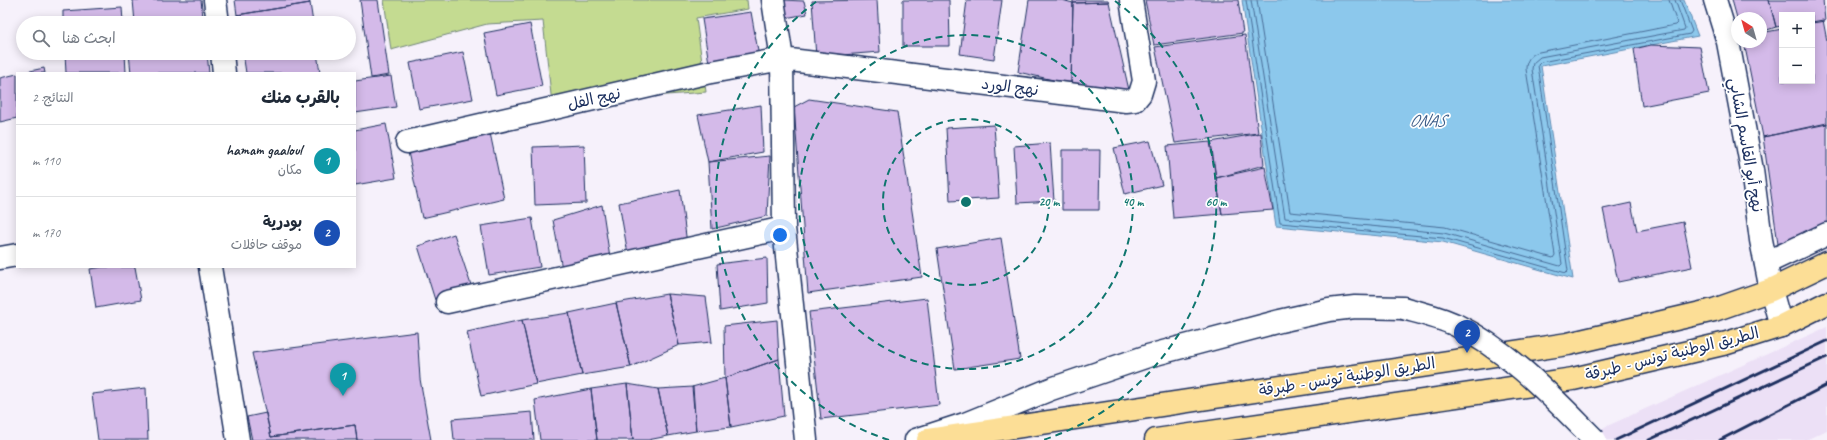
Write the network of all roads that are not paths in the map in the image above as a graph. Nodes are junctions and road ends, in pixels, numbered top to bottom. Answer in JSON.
{"nodes":[{"id":1,"x":215,"y":0,"type":"edge"},
{"id":2,"x":773,"y":0,"type":"edge"},
{"id":3,"x":1131,"y":0,"type":"edge"},
{"id":4,"x":1715,"y":0,"type":"edge"},
{"id":5,"x":217,"y":16,"type":"edge"},
{"id":6,"x":782,"y":59,"type":"junction"},
{"id":7,"x":223,"y":60,"type":"edge"},
{"id":8,"x":224,"y":72,"type":"edge"},
{"id":9,"x":407,"y":142,"type":"dead end"},
{"id":10,"x":784,"y":228,"type":"junction"},
{"id":11,"x":1827,"y":234,"type":"edge"},
{"id":12,"x":16,"y":255,"type":"edge"},
{"id":13,"x":0,"y":258,"type":"edge"},
{"id":14,"x":1766,"y":263,"type":"junction"},
{"id":15,"x":1827,"y":263,"type":"edge"},
{"id":16,"x":210,"y":268,"type":"edge"},
{"id":17,"x":1771,"y":290,"type":"junction"},
{"id":18,"x":447,"y":302,"type":"dead end"},
{"id":19,"x":1827,"y":303,"type":"edge"},
{"id":20,"x":1781,"y":326,"type":"junction"},
{"id":21,"x":238,"y":440,"type":"edge"},
{"id":22,"x":806,"y":440,"type":"edge"},
{"id":23,"x":916,"y":440,"type":"edge"},
{"id":24,"x":928,"y":440,"type":"edge"},
{"id":25,"x":1156,"y":440,"type":"edge"},
{"id":26,"x":1595,"y":440,"type":"edge"}],
"edges":[{"from":1,"to":5,"type":"street"},
{"from":2,"to":6,"type":"street"},
{"from":3,"to":6,"type":"street","name":"نهج الورد"},
{"from":4,"to":14,"type":"street","name":"نهج أبو القاسم الشابي"},
{"from":6,"to":9,"type":"street","name":"نهج الفل"},
{"from":6,"to":10,"type":"street"},
{"from":7,"to":8,"type":"street"},
{"from":10,"to":18,"type":"street"},
{"from":10,"to":22,"type":"street"},
{"from":11,"to":14,"type":"street"},
{"from":12,"to":13,"type":"street"},
{"from":14,"to":17,"type":"street","name":"نهج أبو القاسم الشابي"},
{"from":15,"to":17,"type":"main road","name":"الطريق الوطنية تونس - طبرقة"},
{"from":16,"to":21,"type":"street"},
{"from":17,"to":20,"type":"street","name":"نهج أبو القاسم الشابي"},
{"from":17,"to":24,"type":"main road","name":"الطريق الوطنية تونس - طبرقة"},
{"from":19,"to":20,"type":"main road","name":"الطريق الوطنية تونس - طبرقة"},
{"from":20,"to":25,"type":"main road","name":"الطريق الوطنية تونس - طبرقة"},
{"from":23,"to":26,"type":"street","bridge":true}]}
